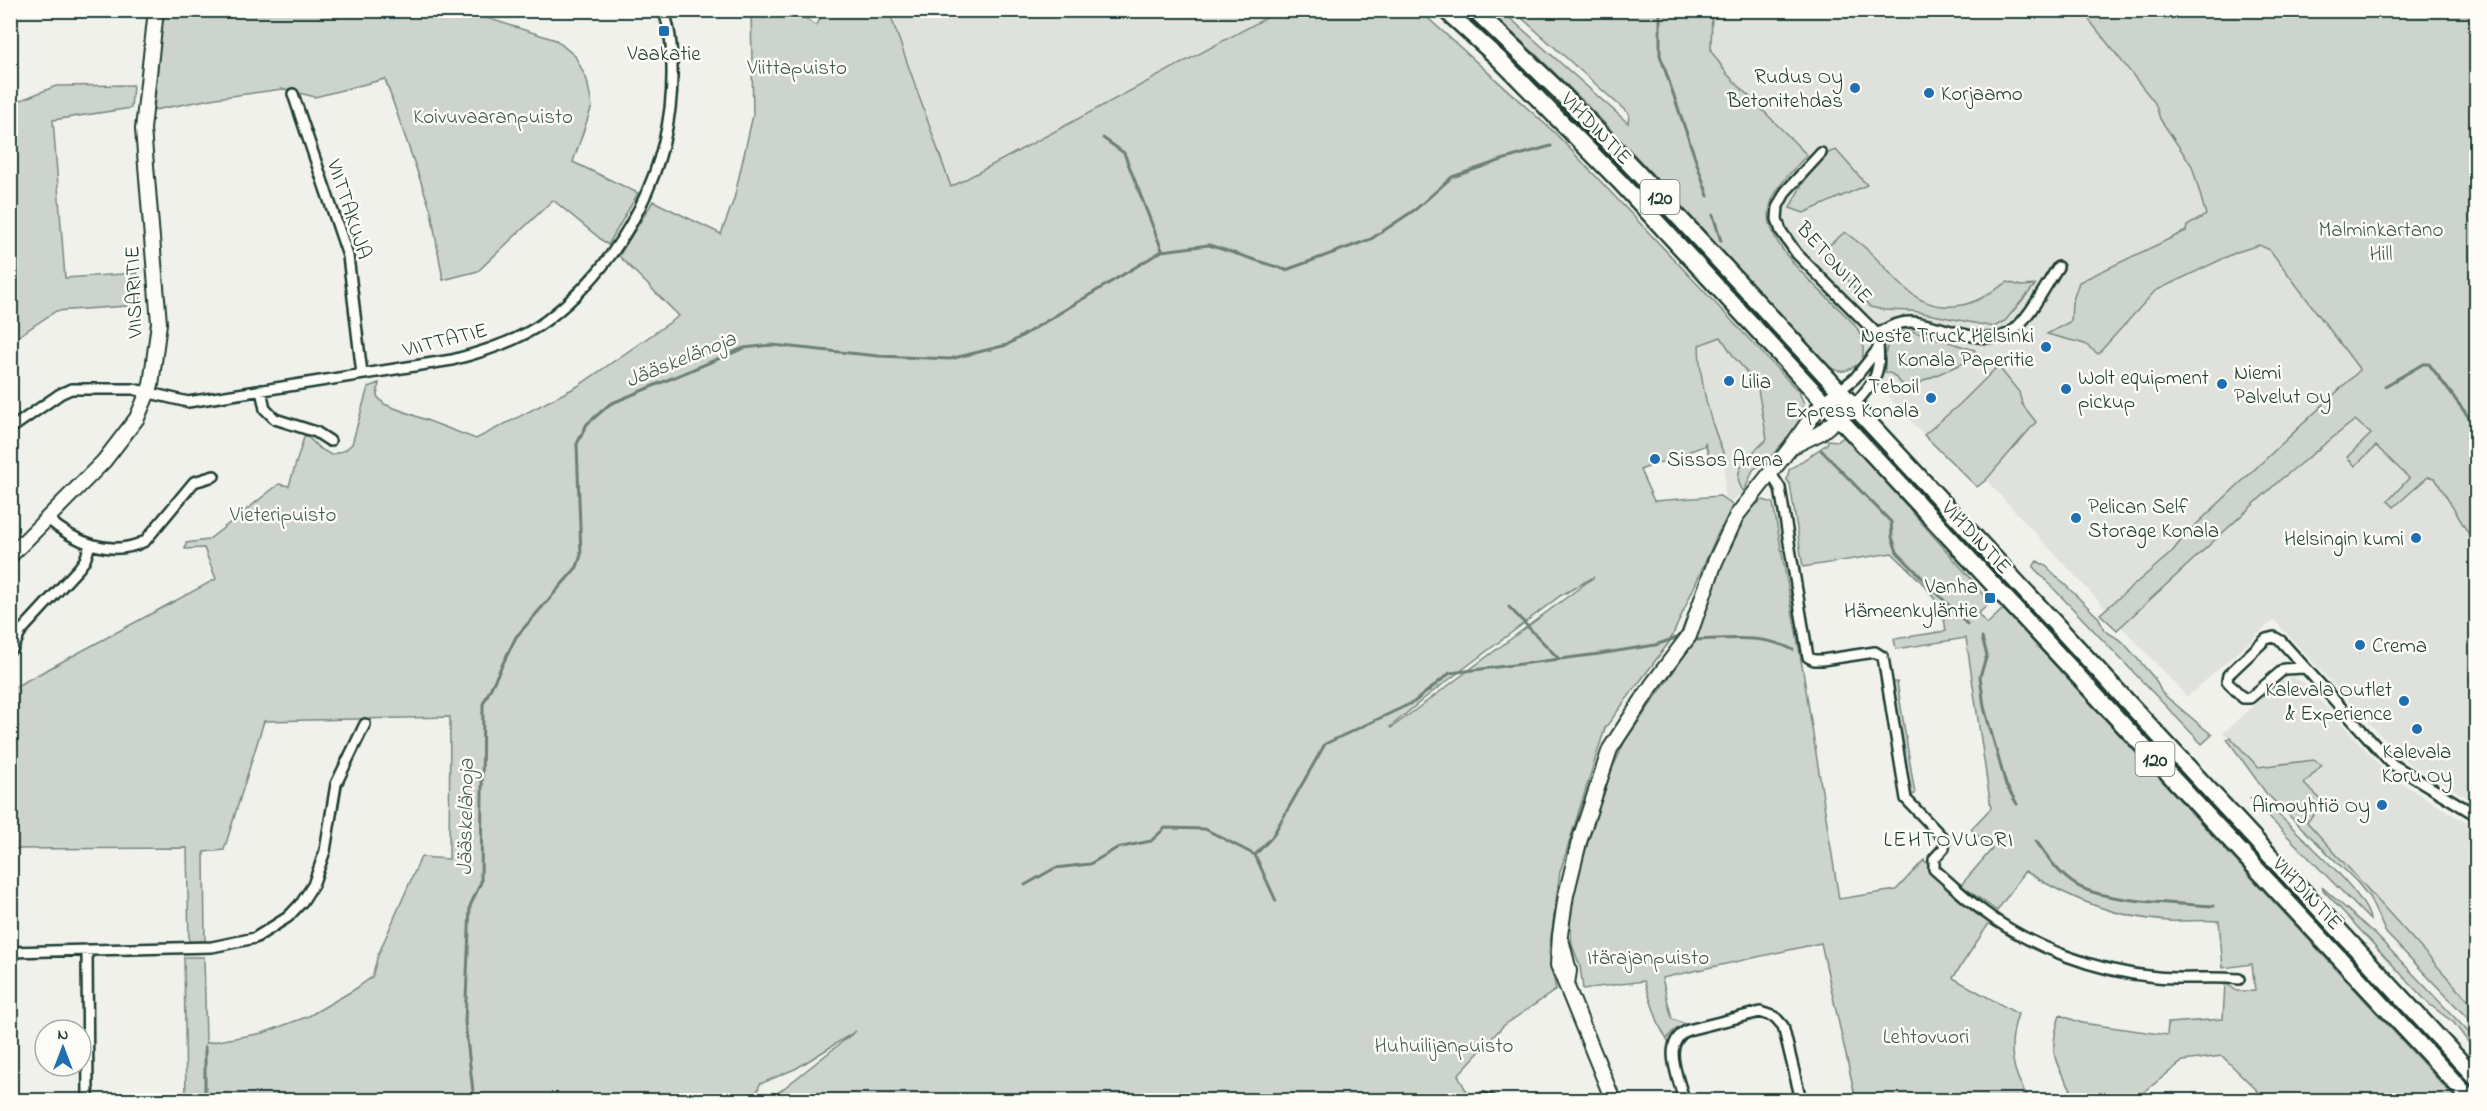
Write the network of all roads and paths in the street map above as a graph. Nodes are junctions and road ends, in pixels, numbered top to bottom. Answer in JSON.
{"nodes":[{"id":1,"x":156,"y":10,"type":"edge"},
{"id":2,"x":663,"y":10,"type":"edge"},
{"id":3,"x":1445,"y":10,"type":"edge"},
{"id":4,"x":1475,"y":10,"type":"edge"},
{"id":5,"x":293,"y":94,"type":"dead end"},
{"id":6,"x":1821,"y":153,"type":"dead end"},
{"id":7,"x":2058,"y":267,"type":"dead end"},
{"id":8,"x":1877,"y":334,"type":"junction"},
{"id":9,"x":1878,"y":349,"type":"junction"},
{"id":10,"x":362,"y":374,"type":"junction"},
{"id":11,"x":261,"y":390,"type":"junction"},
{"id":12,"x":1839,"y":391,"type":"junction"},
{"id":13,"x":148,"y":394,"type":"junction"},
{"id":14,"x":1824,"y":403,"type":"junction"},
{"id":15,"x":1853,"y":406,"type":"junction"},
{"id":16,"x":1838,"y":419,"type":"junction"},
{"id":17,"x":10,"y":429,"type":"edge"},
{"id":18,"x":330,"y":441,"type":"dead end"},
{"id":19,"x":1791,"y":447,"type":"junction"},
{"id":20,"x":1770,"y":472,"type":"junction"},
{"id":21,"x":214,"y":476,"type":"dead end"},
{"id":22,"x":48,"y":519,"type":"junction"},
{"id":23,"x":90,"y":544,"type":"junction"},
{"id":24,"x":10,"y":555,"type":"edge"},
{"id":25,"x":13,"y":648,"type":"dead end"},
{"id":26,"x":2304,"y":668,"type":"junction"},
{"id":27,"x":365,"y":724,"type":"dead end"},
{"id":28,"x":2476,"y":815,"type":"edge"},
{"id":29,"x":87,"y":951,"type":"junction"},
{"id":30,"x":10,"y":952,"type":"edge"},
{"id":31,"x":2239,"y":979,"type":"dead end"},
{"id":32,"x":2476,"y":1078,"type":"edge"},
{"id":33,"x":88,"y":1101,"type":"edge"},
{"id":34,"x":1613,"y":1101,"type":"edge"},
{"id":35,"x":1684,"y":1101,"type":"edge"},
{"id":36,"x":1802,"y":1101,"type":"edge"},
{"id":37,"x":2471,"y":1101,"type":"edge"}],
"edges":[{"from":1,"to":13,"type":"street","name":"VIISARITIE"},
{"from":2,"to":10,"type":"street","name":"VIITTATIE"},
{"from":3,"to":14,"type":"main road","name":"VIHDINTIE","number":"120"},
{"from":4,"to":12,"type":"main road","name":"VIHDINTIE","number":"120"},
{"from":5,"to":10,"type":"street","name":"VIITTAKUJA"},
{"from":6,"to":8,"type":"street","name":"BETONITIE"},
{"from":7,"to":8,"type":"street"},
{"from":8,"to":9,"type":"street"},
{"from":9,"to":12,"type":"street"},
{"from":9,"to":15,"type":"street"},
{"from":10,"to":11,"type":"street","name":"VIITTATIE"},
{"from":11,"to":13,"type":"street","name":"VIITTATIE"},
{"from":11,"to":18,"type":"street"},
{"from":12,"to":14,"type":"street"},
{"from":12,"to":15,"type":"main road","name":"VIHDINTIE","number":"120"},
{"from":13,"to":17,"type":"street","name":"VIITTATIE"},
{"from":13,"to":22,"type":"street","name":"VIISARITIE"},
{"from":14,"to":16,"type":"main road","name":"VIHDINTIE","number":"120"},
{"from":14,"to":19,"type":"street"},
{"from":15,"to":16,"type":"street"},
{"from":15,"to":32,"type":"main road","name":"VIHDINTIE","number":"120"},
{"from":16,"to":19,"type":"street"},
{"from":16,"to":37,"type":"main road","name":"VIHDINTIE","number":"120"},
{"from":19,"to":20,"type":"street"},
{"from":20,"to":31,"type":"street"},
{"from":20,"to":34,"type":"street"},
{"from":21,"to":23,"type":"street"},
{"from":22,"to":23,"type":"street"},
{"from":22,"to":24,"type":"street","name":"VIISARITIE"},
{"from":23,"to":25,"type":"street"},
{"from":26,"to":26,"type":"street"},
{"from":26,"to":28,"type":"street"},
{"from":27,"to":29,"type":"street"},
{"from":29,"to":30,"type":"street"},
{"from":29,"to":33,"type":"street"},
{"from":35,"to":36,"type":"street"}]}
